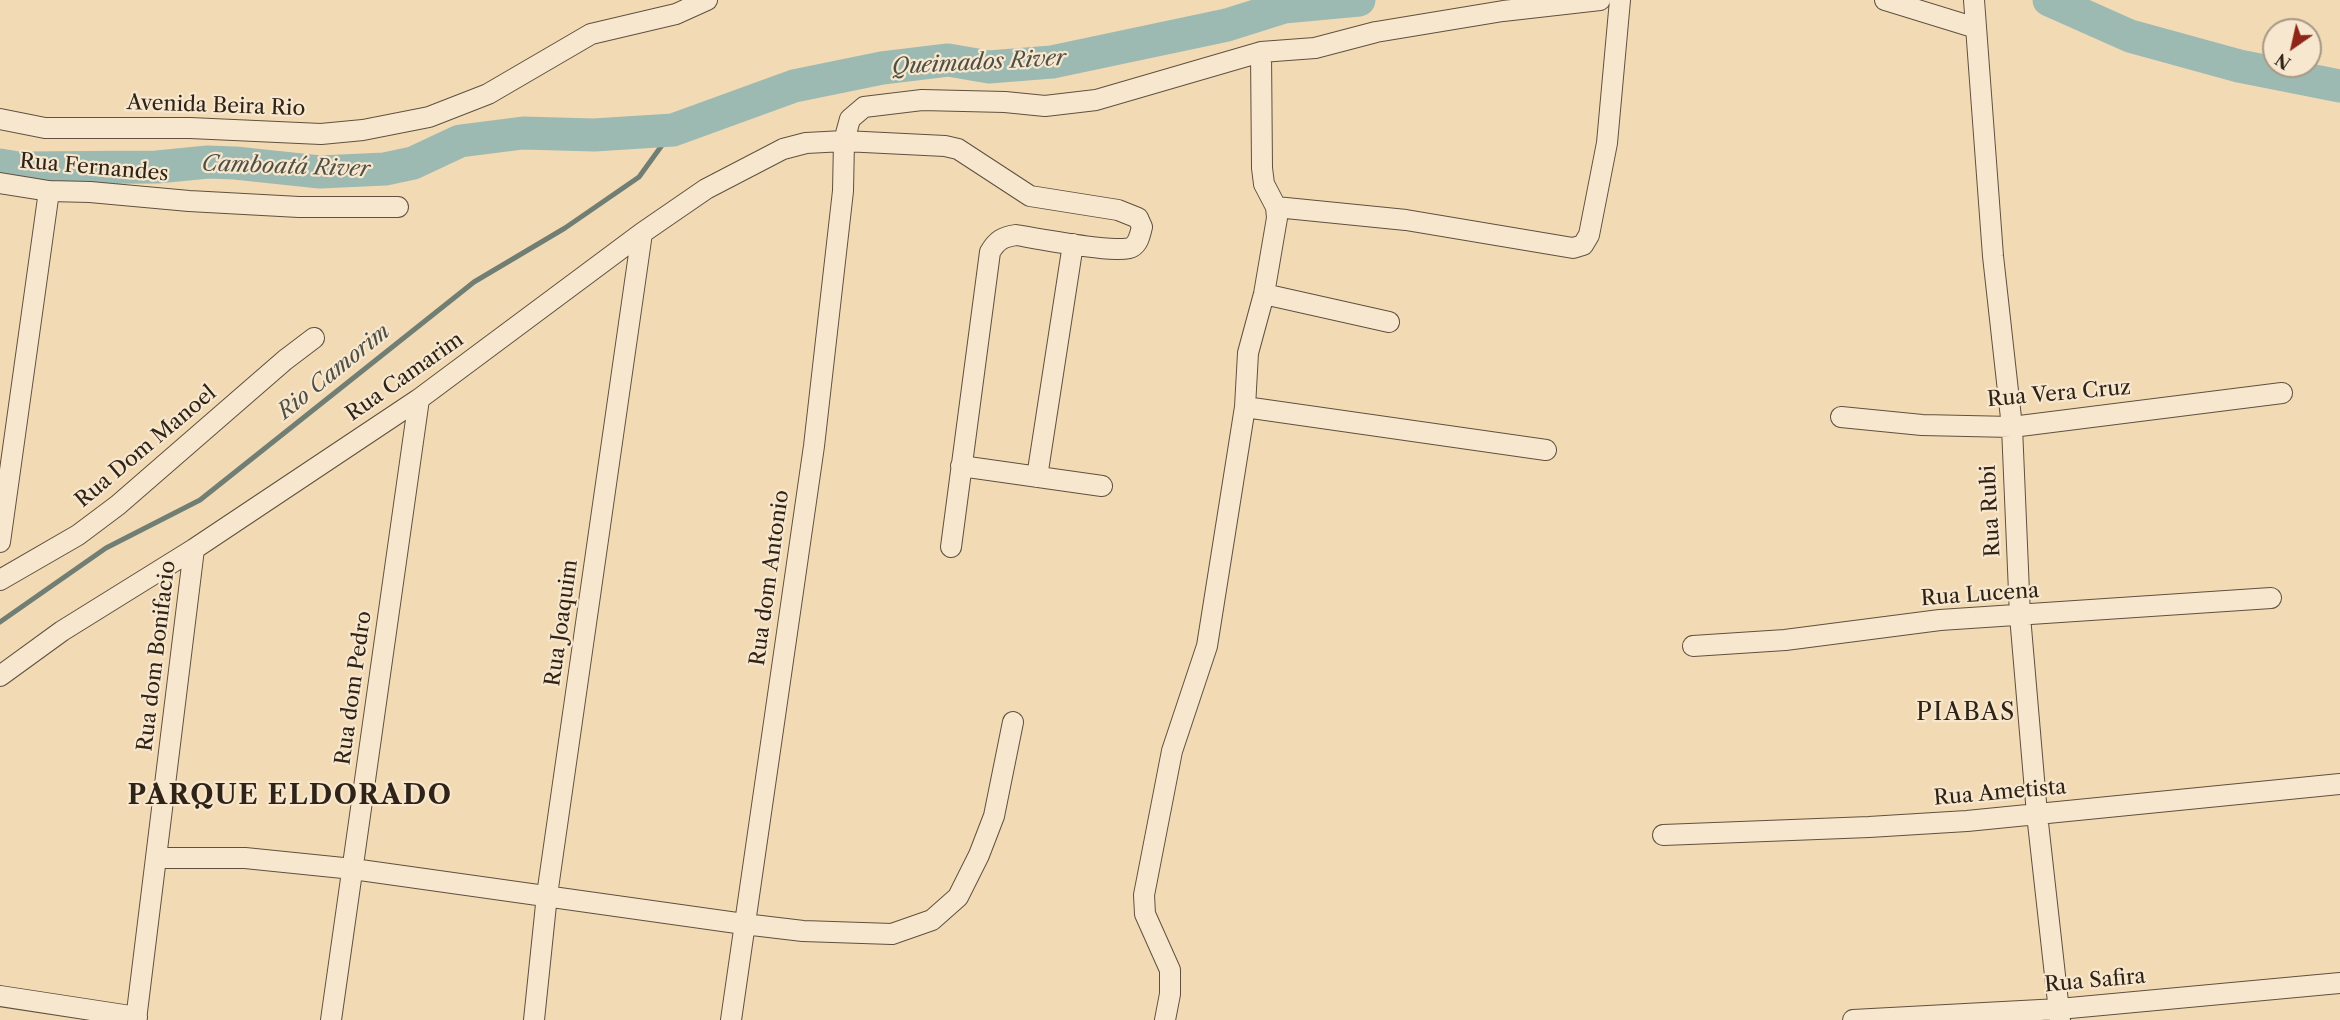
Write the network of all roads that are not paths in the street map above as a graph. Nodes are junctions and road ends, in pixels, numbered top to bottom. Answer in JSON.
{"nodes":[{"id":1,"x":707,"y":0,"type":"edge"},
{"id":2,"x":1600,"y":0,"type":"edge"},
{"id":3,"x":1620,"y":0,"type":"edge"},
{"id":4,"x":1885,"y":0,"type":"edge"},
{"id":5,"x":1975,"y":4,"type":"edge"},
{"id":6,"x":1976,"y":28,"type":"junction"},
{"id":7,"x":1261,"y":52,"type":"junction"},
{"id":8,"x":0,"y":119,"type":"edge"},
{"id":9,"x":844,"y":141,"type":"junction"},
{"id":10,"x":0,"y":183,"type":"edge"},
{"id":11,"x":49,"y":191,"type":"junction"},
{"id":12,"x":399,"y":207,"type":"dead end"},
{"id":13,"x":1276,"y":207,"type":"junction"},
{"id":14,"x":642,"y":233,"type":"junction"},
{"id":15,"x":1073,"y":244,"type":"junction"},
{"id":16,"x":1264,"y":294,"type":"junction"},
{"id":17,"x":1389,"y":322,"type":"dead end"},
{"id":18,"x":314,"y":338,"type":"dead end"},
{"id":19,"x":2282,"y":393,"type":"dead end"},
{"id":20,"x":419,"y":399,"type":"junction"},
{"id":21,"x":1245,"y":406,"type":"junction"},
{"id":22,"x":1841,"y":417,"type":"dead end"},
{"id":23,"x":2012,"y":427,"type":"junction"},
{"id":24,"x":1546,"y":450,"type":"dead end"},
{"id":25,"x":961,"y":466,"type":"junction"},
{"id":26,"x":1037,"y":477,"type":"junction"},
{"id":27,"x":1102,"y":486,"type":"dead end"},
{"id":28,"x":0,"y":543,"type":"edge"},
{"id":29,"x":951,"y":547,"type":"dead end"},
{"id":30,"x":194,"y":549,"type":"junction"},
{"id":31,"x":0,"y":580,"type":"edge"},
{"id":32,"x":2271,"y":598,"type":"dead end"},
{"id":33,"x":2020,"y":616,"type":"junction"},
{"id":34,"x":1694,"y":646,"type":"dead end"},
{"id":35,"x":0,"y":676,"type":"edge"},
{"id":36,"x":1013,"y":722,"type":"dead end"},
{"id":37,"x":2340,"y":784,"type":"edge"},
{"id":38,"x":2037,"y":814,"type":"junction"},
{"id":39,"x":1663,"y":835,"type":"dead end"},
{"id":40,"x":156,"y":858,"type":"junction"},
{"id":41,"x":353,"y":869,"type":"junction"},
{"id":42,"x":548,"y":895,"type":"junction"},
{"id":43,"x":744,"y":924,"type":"junction"},
{"id":44,"x":2340,"y":983,"type":"edge"},
{"id":45,"x":0,"y":996,"type":"edge"},
{"id":46,"x":2059,"y":1015,"type":"edge"},
{"id":47,"x":137,"y":1018,"type":"edge"},
{"id":48,"x":331,"y":1020,"type":"edge"},
{"id":49,"x":534,"y":1020,"type":"edge"},
{"id":50,"x":731,"y":1020,"type":"edge"},
{"id":51,"x":1165,"y":1020,"type":"edge"},
{"id":52,"x":1853,"y":1020,"type":"edge"}],
"edges":[{"from":1,"to":8,"type":"street","name":"Avenida Beira Rio"},
{"from":2,"to":7,"type":"street"},
{"from":3,"to":13,"type":"street"},
{"from":4,"to":6,"type":"street"},
{"from":5,"to":6,"type":"street","name":"Rua Rubi"},
{"from":6,"to":23,"type":"street","name":"Rua Rubi"},
{"from":7,"to":9,"type":"street"},
{"from":7,"to":13,"type":"street"},
{"from":9,"to":14,"type":"street","name":"Rua Camarim"},
{"from":9,"to":15,"type":"street","name":"Rua Camarim"},
{"from":9,"to":43,"type":"street","name":"Rua dom Antonio"},
{"from":10,"to":11,"type":"street","name":"Rua Fernandes"},
{"from":11,"to":12,"type":"street","name":"Rua Fernandes"},
{"from":11,"to":28,"type":"street"},
{"from":13,"to":16,"type":"street"},
{"from":14,"to":20,"type":"street","name":"Rua Camarim"},
{"from":14,"to":42,"type":"street","name":"Rua Joaquim"},
{"from":15,"to":25,"type":"street"},
{"from":15,"to":26,"type":"street"},
{"from":16,"to":17,"type":"street"},
{"from":16,"to":21,"type":"street"},
{"from":18,"to":31,"type":"street","name":"Rua Dom Manoel"},
{"from":19,"to":23,"type":"street","name":"Rua Vera Cruz"},
{"from":20,"to":30,"type":"street","name":"Rua Camarim"},
{"from":20,"to":41,"type":"street","name":"Rua dom Pedro"},
{"from":21,"to":24,"type":"street"},
{"from":21,"to":51,"type":"street"},
{"from":22,"to":23,"type":"street","name":"Rua Vera Cruz"},
{"from":23,"to":33,"type":"street","name":"Rua Rubi"},
{"from":25,"to":26,"type":"street"},
{"from":25,"to":29,"type":"street"},
{"from":26,"to":27,"type":"street"},
{"from":30,"to":35,"type":"street","name":"Rua Camarim"},
{"from":30,"to":40,"type":"street","name":"Rua dom Bonifacio"},
{"from":32,"to":33,"type":"street","name":"Rua Lucena"},
{"from":33,"to":34,"type":"street","name":"Rua Lucena"},
{"from":33,"to":38,"type":"street","name":"Rua Rubi"},
{"from":36,"to":43,"type":"street"},
{"from":37,"to":38,"type":"street","name":"Rua Ametista"},
{"from":38,"to":39,"type":"street","name":"Rua Ametista"},
{"from":38,"to":46,"type":"street","name":"Rua Rubi"},
{"from":40,"to":41,"type":"street"},
{"from":40,"to":47,"type":"street","name":"Rua dom Bonifacio"},
{"from":41,"to":42,"type":"street"},
{"from":41,"to":48,"type":"street","name":"Rua dom Pedro"},
{"from":42,"to":43,"type":"street"},
{"from":42,"to":49,"type":"street","name":"Rua Joaquim"},
{"from":43,"to":50,"type":"street","name":"Rua dom Antonio"},
{"from":44,"to":46,"type":"street","name":"Rua Safira"},
{"from":45,"to":47,"type":"street"},
{"from":46,"to":52,"type":"street","name":"Rua Safira"}]}
